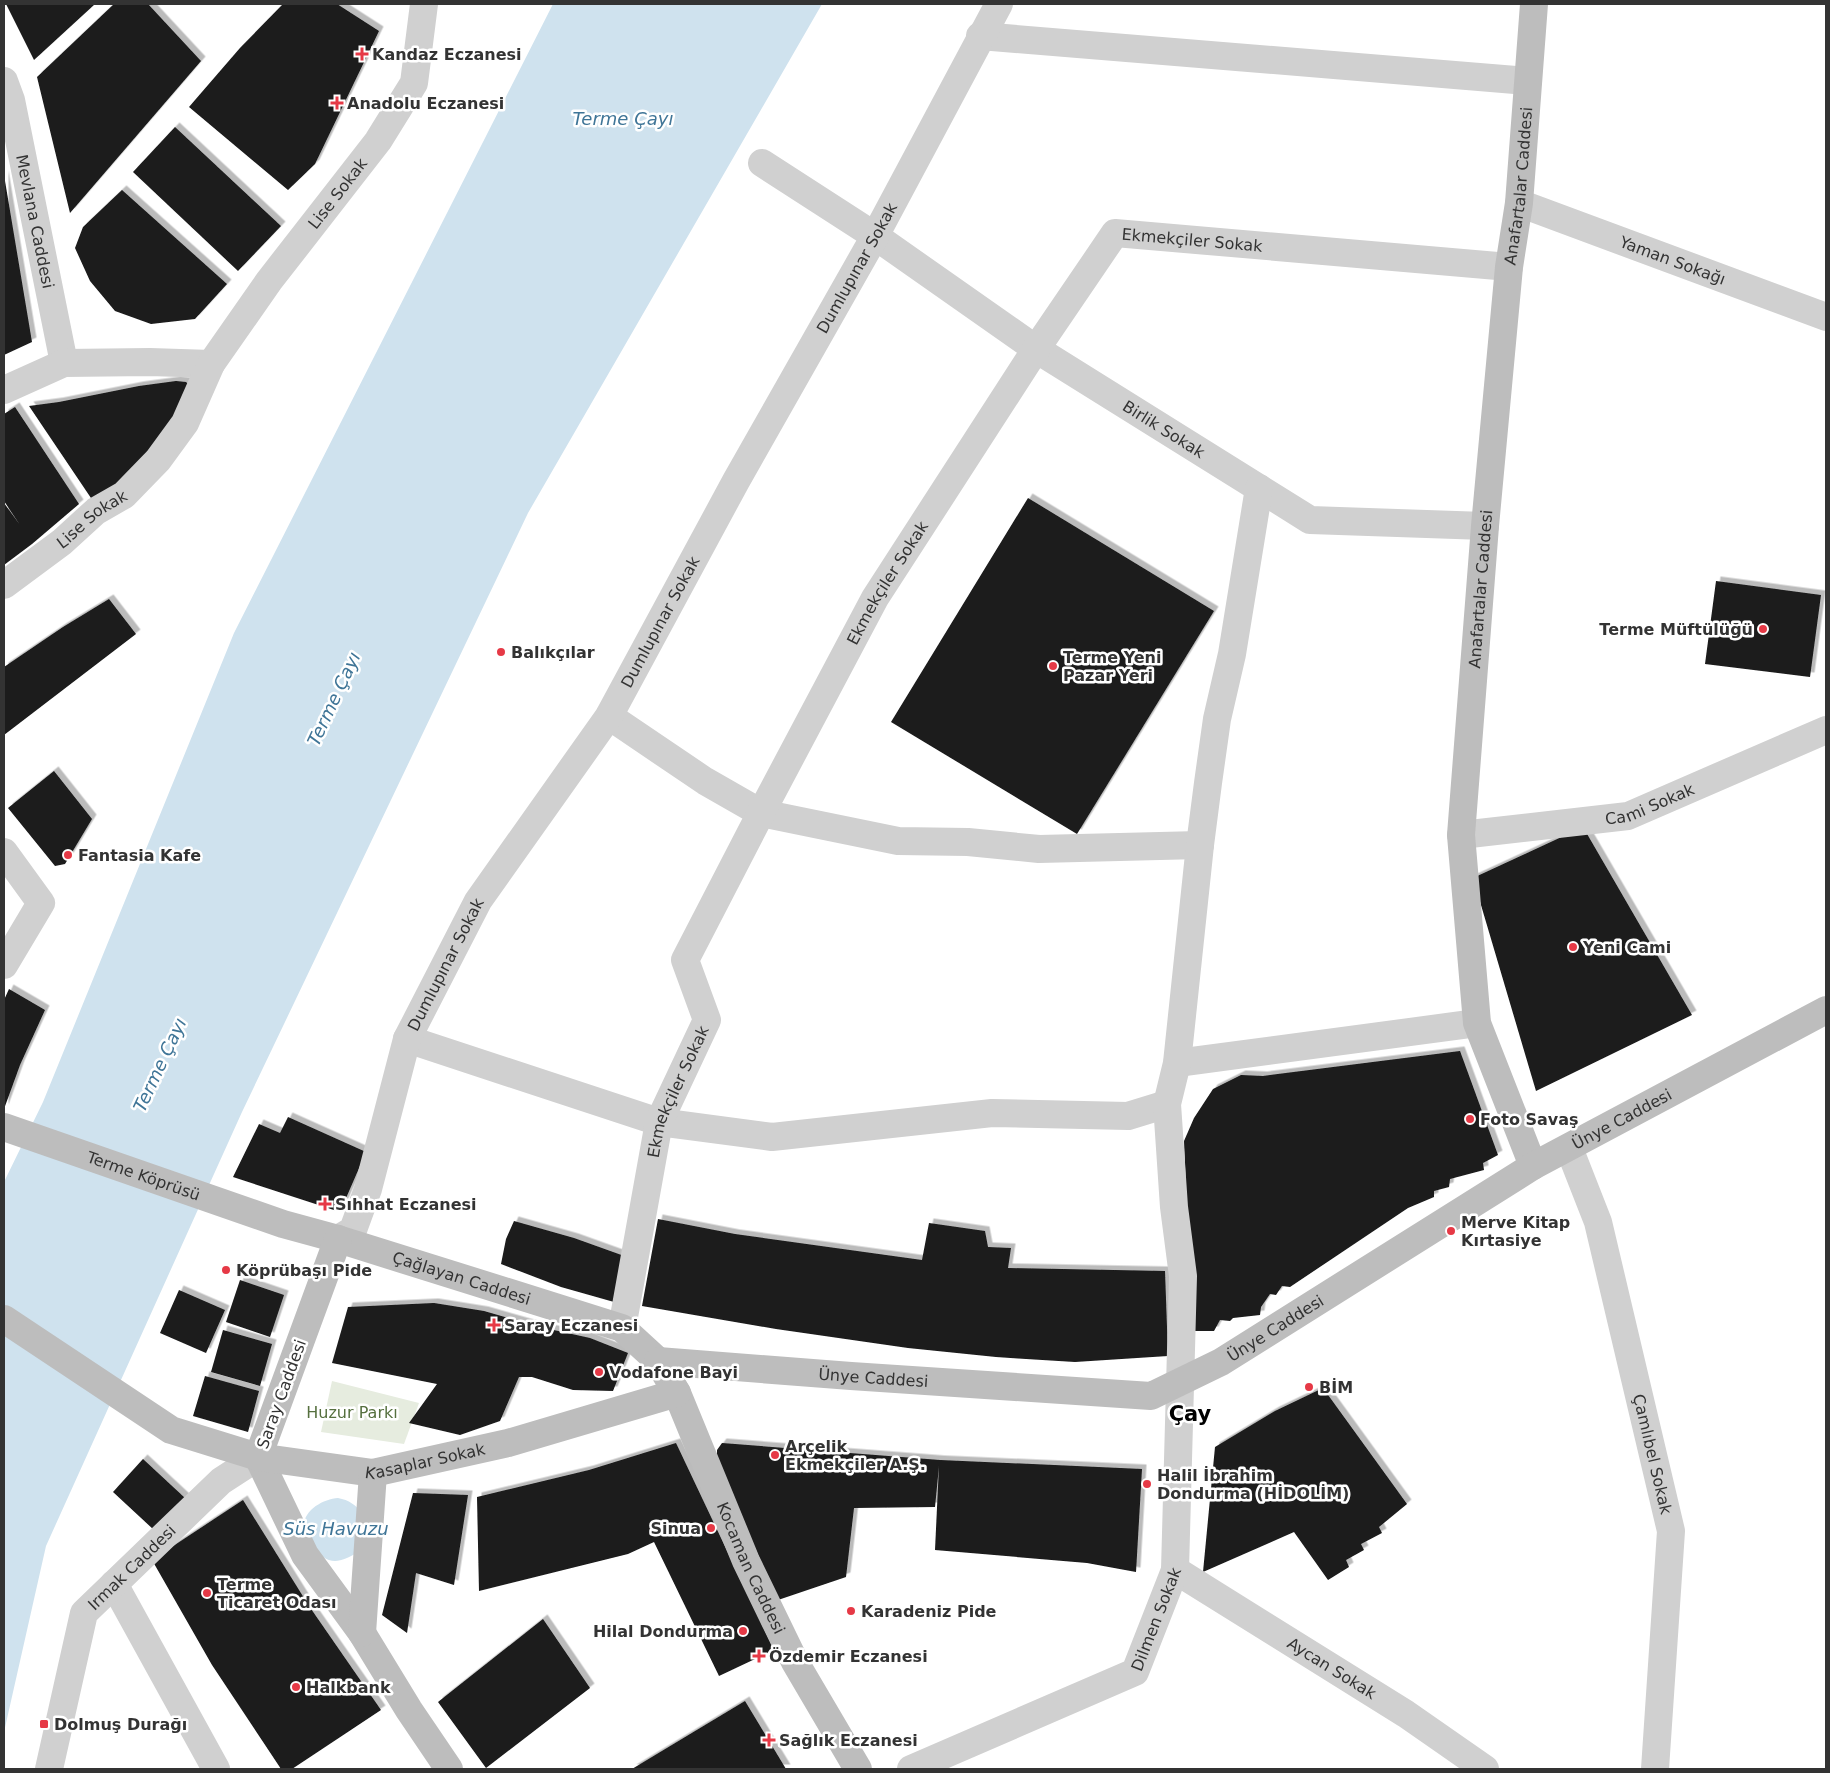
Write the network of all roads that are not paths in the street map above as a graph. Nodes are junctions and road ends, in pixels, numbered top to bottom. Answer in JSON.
{"nodes":[{"id":1,"x":999,"y":4,"type":"edge"},
{"id":2,"x":1534,"y":4,"type":"edge"},
{"id":3,"x":418,"y":6,"type":"edge"},
{"id":4,"x":980,"y":36,"type":"junction"},
{"id":5,"x":4,"y":81,"type":"edge"},
{"id":6,"x":1528,"y":82,"type":"junction"},
{"id":7,"x":762,"y":163,"type":"dead end"},
{"id":8,"x":1519,"y":203,"type":"junction"},
{"id":9,"x":875,"y":236,"type":"junction"},
{"id":10,"x":1509,"y":267,"type":"junction"},
{"id":11,"x":1826,"y":317,"type":"edge"},
{"id":12,"x":1036,"y":350,"type":"junction"},
{"id":13,"x":64,"y":363,"type":"junction"},
{"id":14,"x":210,"y":364,"type":"junction"},
{"id":15,"x":4,"y":390,"type":"edge"},
{"id":16,"x":1259,"y":488,"type":"junction"},
{"id":17,"x":1485,"y":526,"type":"junction"},
{"id":18,"x":4,"y":585,"type":"edge"},
{"id":19,"x":609,"y":716,"type":"junction"},
{"id":20,"x":1826,"y":730,"type":"edge"},
{"id":21,"x":761,"y":813,"type":"junction"},
{"id":22,"x":1461,"y":835,"type":"junction"},
{"id":23,"x":1200,"y":845,"type":"junction"},
{"id":24,"x":4,"y":852,"type":"edge"},
{"id":25,"x":4,"y":965,"type":"edge"},
{"id":26,"x":1826,"y":1010,"type":"edge"},
{"id":27,"x":1477,"y":1023,"type":"junction"},
{"id":28,"x":407,"y":1039,"type":"junction"},
{"id":29,"x":1177,"y":1063,"type":"junction"},
{"id":30,"x":1167,"y":1104,"type":"junction"},
{"id":31,"x":660,"y":1122,"type":"junction"},
{"id":32,"x":4,"y":1128,"type":"edge"},
{"id":33,"x":1569,"y":1148,"type":"junction"},
{"id":34,"x":1533,"y":1166,"type":"junction"},
{"id":35,"x":283,"y":1224,"type":"joint"},
{"id":36,"x":338,"y":1239,"type":"junction"},
{"id":37,"x":4,"y":1319,"type":"edge"},
{"id":38,"x":622,"y":1328,"type":"junction"},
{"id":39,"x":658,"y":1360,"type":"junction"},
{"id":40,"x":1182,"y":1382,"type":"junction"},
{"id":41,"x":677,"y":1393,"type":"junction"},
{"id":42,"x":258,"y":1457,"type":"junction"},
{"id":43,"x":373,"y":1473,"type":"junction"},
{"id":44,"x":1176,"y":1570,"type":"junction"},
{"id":45,"x":114,"y":1584,"type":"junction"},
{"id":46,"x":362,"y":1633,"type":"junction"},
{"id":47,"x":49,"y":1769,"type":"edge"},
{"id":48,"x":216,"y":1769,"type":"edge"},
{"id":49,"x":449,"y":1769,"type":"edge"},
{"id":50,"x":858,"y":1769,"type":"edge"},
{"id":51,"x":911,"y":1769,"type":"edge"},
{"id":52,"x":1485,"y":1769,"type":"edge"},
{"id":53,"x":1655,"y":1769,"type":"edge"}],
"edges":[{"from":1,"to":4,"type":"street","name":"Dumlupınar Sokak"},
{"from":2,"to":6,"type":"main road","name":"Anafartalar Caddesi"},
{"from":3,"to":14,"type":"street","name":"Lise Sokak"},
{"from":4,"to":6,"type":"street"},
{"from":4,"to":9,"type":"street","name":"Dumlupınar Sokak"},
{"from":5,"to":13,"type":"street","name":"Mevlana Caddesi"},
{"from":6,"to":8,"type":"main road","name":"Anafartalar Caddesi"},
{"from":7,"to":9,"type":"street","name":"Birlik Sokak"},
{"from":8,"to":10,"type":"main road","name":"Anafartalar Caddesi"},
{"from":8,"to":11,"type":"street","name":"Yaman Sokağı"},
{"from":9,"to":12,"type":"street","name":"Birlik Sokak"},
{"from":9,"to":19,"type":"street","name":"Dumlupınar Sokak"},
{"from":10,"to":12,"type":"street","name":"Ekmekçiler Sokak"},
{"from":10,"to":17,"type":"main road","name":"Anafartalar Caddesi"},
{"from":12,"to":16,"type":"street","name":"Birlik Sokak"},
{"from":12,"to":21,"type":"street","name":"Ekmekçiler Sokak"},
{"from":13,"to":14,"type":"street"},
{"from":13,"to":15,"type":"street"},
{"from":14,"to":18,"type":"street","name":"Lise Sokak"},
{"from":16,"to":17,"type":"street","name":"Birlik Sokak"},
{"from":16,"to":23,"type":"street","name":"Dilmen Sokak"},
{"from":17,"to":22,"type":"main road","name":"Anafartalar Caddesi"},
{"from":19,"to":21,"type":"street"},
{"from":19,"to":28,"type":"street","name":"Dumlupınar Sokak"},
{"from":20,"to":22,"type":"street","name":"Cami Sokak"},
{"from":21,"to":23,"type":"street"},
{"from":21,"to":31,"type":"street","name":"Ekmekçiler Sokak"},
{"from":22,"to":27,"type":"main road","name":"Anafartalar Caddesi"},
{"from":23,"to":29,"type":"street","name":"Dilmen Sokak"},
{"from":24,"to":25,"type":"street"},
{"from":26,"to":33,"type":"main road","name":"Ünye Caddesi"},
{"from":27,"to":29,"type":"street"},
{"from":27,"to":34,"type":"main road","name":"Anafartalar Caddesi"},
{"from":28,"to":31,"type":"street"},
{"from":28,"to":36,"type":"street","name":"Dumlupınar Sokak"},
{"from":29,"to":30,"type":"street","name":"Dilmen Sokak"},
{"from":30,"to":31,"type":"street"},
{"from":30,"to":40,"type":"street","name":"Dilmen Sokak"},
{"from":31,"to":38,"type":"street","name":"Ekmekçiler Sokak"},
{"from":32,"to":35,"type":"main road","name":"Terme Köprüsü"},
{"from":33,"to":34,"type":"main road","name":"Ünye Caddesi"},
{"from":33,"to":53,"type":"street","name":"Çamlıbel Sokak"},
{"from":34,"to":40,"type":"main road","name":"Ünye Caddesi"},
{"from":35,"to":36,"type":"main road","name":"Çağlayan Caddesi"},
{"from":36,"to":38,"type":"main road","name":"Çağlayan Caddesi"},
{"from":36,"to":42,"type":"main road","name":"Saray Caddesi"},
{"from":37,"to":42,"type":"main road","name":"Kasaplar Sokak"},
{"from":38,"to":39,"type":"main road","name":"Çağlayan Caddesi"},
{"from":39,"to":40,"type":"main road","name":"Ünye Caddesi"},
{"from":39,"to":41,"type":"main road","name":"Kocaman Caddesi"},
{"from":40,"to":44,"type":"street","name":"Dilmen Sokak"},
{"from":41,"to":43,"type":"main road","name":"Kasaplar Sokak"},
{"from":41,"to":50,"type":"main road","name":"Kocaman Caddesi"},
{"from":42,"to":43,"type":"main road","name":"Kasaplar Sokak"},
{"from":42,"to":45,"type":"street","name":"Irmak Caddesi"},
{"from":42,"to":46,"type":"main road","name":"Saray Caddesi"},
{"from":43,"to":46,"type":"main road"},
{"from":44,"to":51,"type":"street","name":"Dilmen Sokak"},
{"from":44,"to":52,"type":"street","name":"Aycan Sokak"},
{"from":45,"to":47,"type":"street","name":"Irmak Caddesi"},
{"from":45,"to":48,"type":"street"},
{"from":46,"to":49,"type":"main road","name":"Saray Caddesi"}]}
